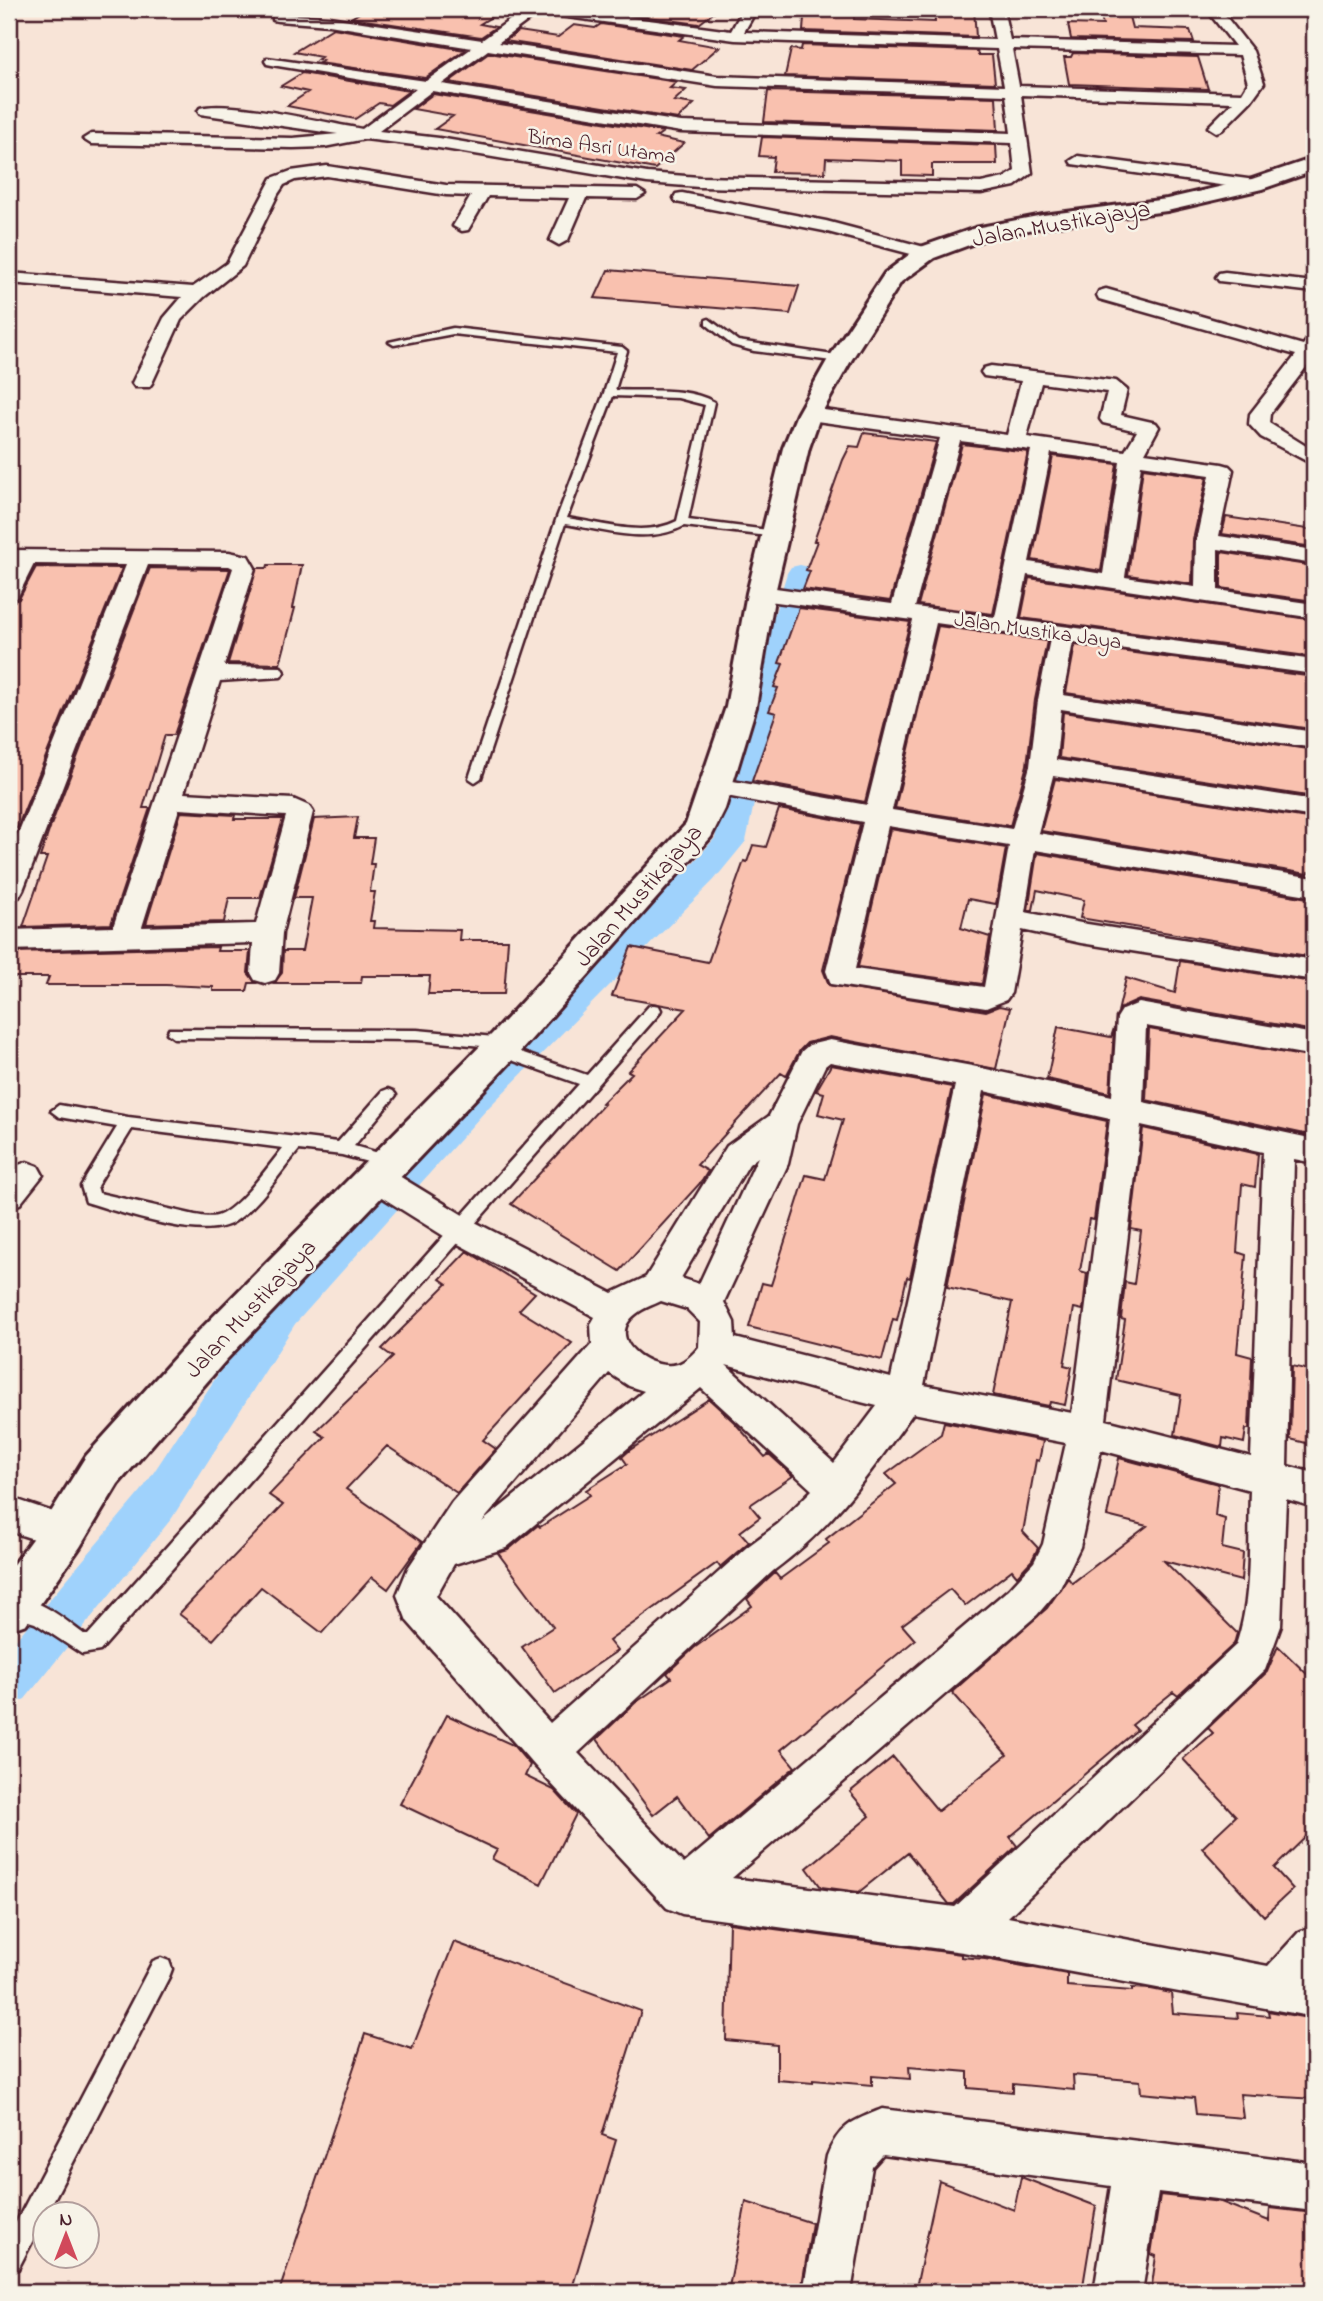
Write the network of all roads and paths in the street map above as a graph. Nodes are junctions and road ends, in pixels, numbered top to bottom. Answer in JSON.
{"nodes":[{"id":1,"x":536,"y":9,"type":"edge"},
{"id":2,"x":750,"y":9,"type":"edge"},
{"id":3,"x":996,"y":9,"type":"edge"},
{"id":4,"x":1213,"y":9,"type":"edge"},
{"id":5,"x":278,"y":17,"type":"dead end"},
{"id":6,"x":735,"y":36,"type":"junction"},
{"id":7,"x":1002,"y":43,"type":"junction"},
{"id":8,"x":484,"y":46,"type":"junction"},
{"id":9,"x":1246,"y":51,"type":"junction"},
{"id":10,"x":272,"y":61,"type":"dead end"},
{"id":11,"x":430,"y":86,"type":"junction"},
{"id":12,"x":1013,"y":92,"type":"junction"},
{"id":13,"x":1246,"y":98,"type":"junction"},
{"id":14,"x":206,"y":111,"type":"dead end"},
{"id":15,"x":1216,"y":127,"type":"dead end"},
{"id":16,"x":365,"y":134,"type":"junction"},
{"id":17,"x":1018,"y":138,"type":"junction"},
{"id":18,"x":91,"y":139,"type":"dead end"},
{"id":19,"x":1078,"y":161,"type":"dead end"},
{"id":20,"x":1314,"y":164,"type":"edge"},
{"id":21,"x":1255,"y":185,"type":"junction"},
{"id":22,"x":482,"y":192,"type":"junction"},
{"id":23,"x":580,"y":192,"type":"junction"},
{"id":24,"x":463,"y":226,"type":"dead end"},
{"id":25,"x":559,"y":240,"type":"dead end"},
{"id":26,"x":926,"y":253,"type":"junction"},
{"id":27,"x":1225,"y":277,"type":"dead end"},
{"id":28,"x":9,"y":278,"type":"edge"},
{"id":29,"x":1314,"y":287,"type":"edge"},
{"id":30,"x":197,"y":293,"type":"junction"},
{"id":31,"x":1106,"y":295,"type":"dead end"},
{"id":32,"x":709,"y":322,"type":"dead end"},
{"id":33,"x":394,"y":342,"type":"dead end"},
{"id":34,"x":1312,"y":350,"type":"edge"},
{"id":35,"x":840,"y":359,"type":"junction"},
{"id":36,"x":991,"y":372,"type":"dead end"},
{"id":37,"x":1032,"y":376,"type":"junction"},
{"id":38,"x":142,"y":383,"type":"dead end"},
{"id":39,"x":609,"y":393,"type":"junction"},
{"id":40,"x":809,"y":414,"type":"junction"},
{"id":41,"x":951,"y":435,"type":"junction"},
{"id":42,"x":1016,"y":442,"type":"junction"},
{"id":43,"x":1042,"y":447,"type":"junction"},
{"id":44,"x":1131,"y":459,"type":"junction"},
{"id":45,"x":1314,"y":459,"type":"edge"},
{"id":46,"x":561,"y":520,"type":"junction"},
{"id":47,"x":682,"y":523,"type":"junction"},
{"id":48,"x":776,"y":534,"type":"junction"},
{"id":49,"x":1207,"y":541,"type":"junction"},
{"id":50,"x":1314,"y":557,"type":"edge"},
{"id":51,"x":17,"y":558,"type":"edge"},
{"id":52,"x":139,"y":559,"type":"junction"},
{"id":53,"x":1016,"y":567,"type":"junction"},
{"id":54,"x":1113,"y":582,"type":"junction"},
{"id":55,"x":9,"y":593,"type":"edge"},
{"id":56,"x":761,"y":593,"type":"junction"},
{"id":57,"x":1206,"y":594,"type":"junction"},
{"id":58,"x":1314,"y":611,"type":"edge"},
{"id":59,"x":914,"y":613,"type":"junction"},
{"id":60,"x":1005,"y":625,"type":"junction"},
{"id":61,"x":1063,"y":633,"type":"junction"},
{"id":62,"x":1314,"y":667,"type":"edge"},
{"id":63,"x":272,"y":672,"type":"dead end"},
{"id":64,"x":209,"y":674,"type":"junction"},
{"id":65,"x":1051,"y":700,"type":"junction"},
{"id":66,"x":1314,"y":740,"type":"edge"},
{"id":67,"x":1043,"y":766,"type":"junction"},
{"id":68,"x":475,"y":778,"type":"dead end"},
{"id":69,"x":716,"y":786,"type":"junction"},
{"id":70,"x":167,"y":800,"type":"junction"},
{"id":71,"x":1314,"y":809,"type":"edge"},
{"id":72,"x":879,"y":816,"type":"junction"},
{"id":73,"x":1023,"y":838,"type":"junction"},
{"id":74,"x":1314,"y":887,"type":"edge"},
{"id":75,"x":9,"y":890,"type":"edge"},
{"id":76,"x":1010,"y":918,"type":"junction"},
{"id":77,"x":268,"y":933,"type":"junction"},
{"id":78,"x":124,"y":938,"type":"junction"},
{"id":79,"x":9,"y":940,"type":"edge"},
{"id":80,"x":1314,"y":970,"type":"edge"},
{"id":81,"x":265,"y":973,"type":"dead end"},
{"id":82,"x":654,"y":1010,"type":"dead end"},
{"id":83,"x":174,"y":1034,"type":"dead end"},
{"id":84,"x":1314,"y":1045,"type":"edge"},
{"id":85,"x":503,"y":1047,"type":"junction"},
{"id":86,"x":972,"y":1077,"type":"junction"},
{"id":87,"x":590,"y":1082,"type":"junction"},
{"id":88,"x":388,"y":1095,"type":"dead end"},
{"id":89,"x":1127,"y":1110,"type":"junction"},
{"id":90,"x":58,"y":1111,"type":"dead end"},
{"id":91,"x":128,"y":1123,"type":"junction"},
{"id":92,"x":781,"y":1124,"type":"junction"},
{"id":93,"x":296,"y":1143,"type":"junction"},
{"id":94,"x":1279,"y":1143,"type":"junction"},
{"id":95,"x":342,"y":1149,"type":"junction"},
{"id":96,"x":1314,"y":1151,"type":"edge"},
{"id":97,"x":382,"y":1169,"type":"junction"},
{"id":98,"x":459,"y":1229,"type":"junction"},
{"id":99,"x":657,"y":1287,"type":"junction"},
{"id":100,"x":707,"y":1303,"type":"junction"},
{"id":101,"x":613,"y":1310,"type":"junction"},
{"id":102,"x":609,"y":1349,"type":"junction"},
{"id":103,"x":703,"y":1365,"type":"junction"},
{"id":104,"x":904,"y":1398,"type":"junction"},
{"id":105,"x":1087,"y":1430,"type":"junction"},
{"id":106,"x":1268,"y":1479,"type":"junction"},
{"id":107,"x":837,"y":1489,"type":"junction"},
{"id":108,"x":1314,"y":1490,"type":"edge"},
{"id":109,"x":9,"y":1514,"type":"edge"},
{"id":110,"x":64,"y":1532,"type":"junction"},
{"id":111,"x":442,"y":1550,"type":"junction"},
{"id":112,"x":19,"y":1610,"type":"edge"},
{"id":113,"x":549,"y":1752,"type":"junction"},
{"id":114,"x":682,"y":1893,"type":"junction"},
{"id":115,"x":963,"y":1930,"type":"junction"},
{"id":116,"x":1314,"y":1947,"type":"edge"},
{"id":117,"x":161,"y":1969,"type":"dead end"},
{"id":118,"x":1295,"y":1992,"type":"edge"},
{"id":119,"x":1138,"y":2166,"type":"junction"},
{"id":120,"x":1314,"y":2187,"type":"edge"},
{"id":121,"x":9,"y":2260,"type":"edge"},
{"id":122,"x":827,"y":2292,"type":"edge"},
{"id":123,"x":1118,"y":2292,"type":"edge"}],
"edges":[{"from":1,"to":6,"type":"street"},
{"from":1,"to":8,"type":"street"},
{"from":2,"to":6,"type":"street"},
{"from":3,"to":7,"type":"street","name":"Bima Asri Utama"},
{"from":4,"to":9,"type":"street"},
{"from":5,"to":8,"type":"street"},
{"from":6,"to":7,"type":"street"},
{"from":7,"to":9,"type":"street"},
{"from":7,"to":12,"type":"street","name":"Bima Asri Utama"},
{"from":8,"to":11,"type":"street"},
{"from":8,"to":12,"type":"street"},
{"from":9,"to":13,"type":"street"},
{"from":10,"to":11,"type":"street"},
{"from":11,"to":16,"type":"street"},
{"from":11,"to":17,"type":"street"},
{"from":12,"to":13,"type":"street"},
{"from":12,"to":17,"type":"street","name":"Bima Asri Utama"},
{"from":13,"to":15,"type":"street"},
{"from":14,"to":16,"type":"street"},
{"from":16,"to":17,"type":"street","name":"Bima Asri Utama"},
{"from":16,"to":18,"type":"street","name":"Bima Asri Utama"},
{"from":19,"to":21,"type":"street"},
{"from":20,"to":21,"type":"main road","name":"Jalan Mustikajaya"},
{"from":21,"to":26,"type":"main road","name":"Jalan Mustikajaya"},
{"from":22,"to":23,"type":"street"},
{"from":22,"to":24,"type":"street"},
{"from":22,"to":30,"type":"street"},
{"from":23,"to":25,"type":"street"},
{"from":23,"to":26,"type":"street"},
{"from":26,"to":35,"type":"main road","name":"Jalan Mustikajaya"},
{"from":27,"to":29,"type":"street"},
{"from":28,"to":30,"type":"street"},
{"from":30,"to":38,"type":"street"},
{"from":31,"to":34,"type":"street"},
{"from":32,"to":35,"type":"lane"},
{"from":33,"to":39,"type":"lane"},
{"from":34,"to":45,"type":"street"},
{"from":35,"to":40,"type":"main road","name":"Jalan Mustikajaya"},
{"from":36,"to":37,"type":"street"},
{"from":37,"to":42,"type":"street"},
{"from":37,"to":44,"type":"street"},
{"from":39,"to":46,"type":"lane"},
{"from":39,"to":47,"type":"lane"},
{"from":40,"to":41,"type":"street"},
{"from":40,"to":48,"type":"main road","name":"Jalan Mustikajaya"},
{"from":41,"to":42,"type":"street"},
{"from":41,"to":59,"type":"street"},
{"from":42,"to":43,"type":"street"},
{"from":43,"to":44,"type":"street"},
{"from":43,"to":53,"type":"street"},
{"from":44,"to":49,"type":"street"},
{"from":44,"to":54,"type":"street"},
{"from":46,"to":47,"type":"lane"},
{"from":46,"to":68,"type":"lane"},
{"from":47,"to":48,"type":"lane"},
{"from":48,"to":56,"type":"main road","name":"Jalan Mustikajaya"},
{"from":49,"to":50,"type":"street"},
{"from":49,"to":57,"type":"street"},
{"from":51,"to":52,"type":"street"},
{"from":51,"to":55,"type":"street"},
{"from":52,"to":64,"type":"street"},
{"from":52,"to":75,"type":"street"},
{"from":53,"to":54,"type":"street"},
{"from":53,"to":60,"type":"street"},
{"from":54,"to":57,"type":"street"},
{"from":56,"to":59,"type":"street","name":"Jalan Mustika Jaya"},
{"from":56,"to":69,"type":"main road","name":"Jalan Mustikajaya"},
{"from":57,"to":58,"type":"street"},
{"from":59,"to":60,"type":"street","name":"Jalan Mustika Jaya"},
{"from":59,"to":72,"type":"street"},
{"from":60,"to":61,"type":"street","name":"Jalan Mustika Jaya"},
{"from":61,"to":62,"type":"street","name":"Jalan Mustika Jaya"},
{"from":61,"to":65,"type":"street"},
{"from":63,"to":64,"type":"street"},
{"from":64,"to":70,"type":"street"},
{"from":65,"to":66,"type":"street"},
{"from":65,"to":67,"type":"street"},
{"from":67,"to":71,"type":"street"},
{"from":67,"to":73,"type":"street"},
{"from":69,"to":72,"type":"street"},
{"from":69,"to":85,"type":"main road","name":"Jalan Mustikajaya"},
{"from":70,"to":77,"type":"street"},
{"from":70,"to":78,"type":"street"},
{"from":72,"to":73,"type":"street"},
{"from":72,"to":76,"type":"street"},
{"from":73,"to":74,"type":"street"},
{"from":73,"to":76,"type":"street"},
{"from":76,"to":80,"type":"street"},
{"from":77,"to":78,"type":"street"},
{"from":77,"to":81,"type":"street"},
{"from":78,"to":79,"type":"street"},
{"from":82,"to":87,"type":"lane"},
{"from":83,"to":85,"type":"lane"},
{"from":84,"to":89,"type":"street"},
{"from":85,"to":87,"type":"lane"},
{"from":85,"to":97,"type":"main road","name":"Jalan Mustikajaya"},
{"from":86,"to":89,"type":"street"},
{"from":86,"to":92,"type":"street"},
{"from":86,"to":104,"type":"street"},
{"from":87,"to":98,"type":"lane"},
{"from":88,"to":95,"type":"lane"},
{"from":89,"to":94,"type":"street"},
{"from":89,"to":105,"type":"street"},
{"from":90,"to":91,"type":"lane"},
{"from":91,"to":93,"type":"lane"},
{"from":91,"to":93,"type":"lane"},
{"from":92,"to":99,"type":"street"},
{"from":92,"to":100,"type":"street"},
{"from":93,"to":95,"type":"lane"},
{"from":94,"to":96,"type":"street"},
{"from":94,"to":106,"type":"street"},
{"from":95,"to":97,"type":"lane"},
{"from":97,"to":98,"type":"street"},
{"from":97,"to":110,"type":"main road","name":"Jalan Mustikajaya"},
{"from":98,"to":101,"type":"street"},
{"from":98,"to":112,"type":"lane"},
{"from":99,"to":100,"type":"street"},
{"from":99,"to":101,"type":"street"},
{"from":100,"to":103,"type":"street"},
{"from":101,"to":102,"type":"street"},
{"from":102,"to":103,"type":"street"},
{"from":102,"to":111,"type":"street"},
{"from":103,"to":104,"type":"street"},
{"from":103,"to":107,"type":"street"},
{"from":103,"to":111,"type":"street"},
{"from":104,"to":105,"type":"street"},
{"from":104,"to":107,"type":"street"},
{"from":105,"to":106,"type":"street"},
{"from":105,"to":114,"type":"street"},
{"from":106,"to":108,"type":"street"},
{"from":106,"to":115,"type":"street"},
{"from":107,"to":113,"type":"street"},
{"from":109,"to":110,"type":"street"},
{"from":110,"to":112,"type":"main road","name":"Jalan Mustikajaya"},
{"from":111,"to":113,"type":"street"},
{"from":113,"to":114,"type":"street"},
{"from":114,"to":115,"type":"street"},
{"from":115,"to":118,"type":"street"},
{"from":116,"to":118,"type":"street"},
{"from":117,"to":121,"type":"lane"},
{"from":119,"to":120,"type":"street"},
{"from":119,"to":122,"type":"street"},
{"from":119,"to":123,"type":"street"}]}
